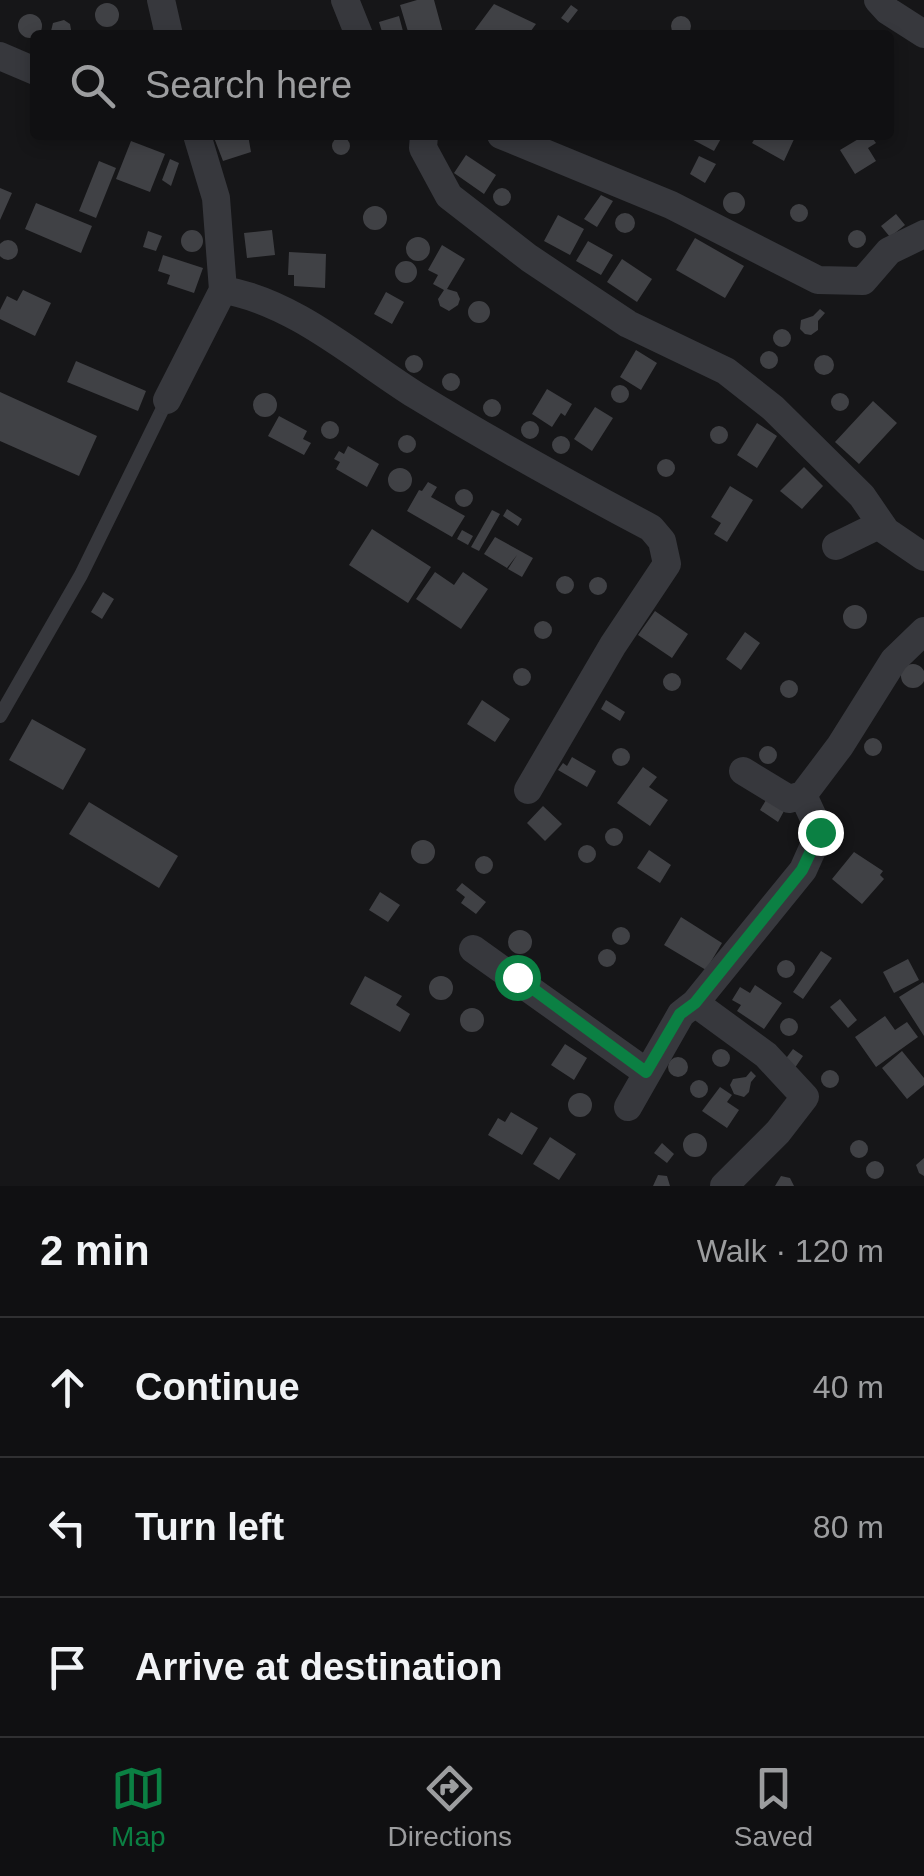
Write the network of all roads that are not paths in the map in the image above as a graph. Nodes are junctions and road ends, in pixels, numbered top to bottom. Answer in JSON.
{"nodes":[{"id":1,"x":161,"y":0,"type":"edge"},
{"id":2,"x":345,"y":0,"type":"edge"},
{"id":3,"x":878,"y":0,"type":"edge"},
{"id":4,"x":167,"y":30,"type":"edge"},
{"id":5,"x":357,"y":30,"type":"edge"},
{"id":6,"x":924,"y":34,"type":"edge"},
{"id":7,"x":0,"y":56,"type":"edge"},
{"id":8,"x":30,"y":69,"type":"edge"},
{"id":9,"x":199,"y":140,"type":"edge"},
{"id":10,"x":424,"y":140,"type":"edge"},
{"id":11,"x":513,"y":140,"type":"edge"},
{"id":12,"x":924,"y":234,"type":"edge"},
{"id":13,"x":224,"y":290,"type":"junction"},
{"id":14,"x":167,"y":400,"type":"joint"},
{"id":15,"x":881,"y":524,"type":"junction"},
{"id":16,"x":836,"y":546,"type":"dead end"},
{"id":17,"x":924,"y":557,"type":"edge"},
{"id":18,"x":924,"y":631,"type":"edge"},
{"id":19,"x":0,"y":716,"type":"edge"},
{"id":20,"x":744,"y":771,"type":"dead end"},
{"id":21,"x":528,"y":790,"type":"dead end"},
{"id":22,"x":803,"y":795,"type":"junction"},
{"id":23,"x":473,"y":948,"type":"dead end"},
{"id":24,"x":695,"y":1003,"type":"junction"},
{"id":25,"x":646,"y":1072,"type":"junction"},
{"id":26,"x":628,"y":1107,"type":"dead end"},
{"id":27,"x":724,"y":1186,"type":"edge"}],
"edges":[{"from":1,"to":4,"type":"street"},
{"from":2,"to":5,"type":"street"},
{"from":3,"to":6,"type":"street"},
{"from":7,"to":8,"type":"street"},
{"from":9,"to":13,"type":"street"},
{"from":10,"to":15,"type":"street"},
{"from":11,"to":12,"type":"street"},
{"from":13,"to":14,"type":"street"},
{"from":13,"to":21,"type":"street"},
{"from":14,"to":19,"type":"lane"},
{"from":15,"to":16,"type":"street"},
{"from":15,"to":17,"type":"street"},
{"from":18,"to":22,"type":"street"},
{"from":20,"to":22,"type":"street"},
{"from":22,"to":24,"type":"street"},
{"from":23,"to":25,"type":"street"},
{"from":24,"to":25,"type":"street"},
{"from":24,"to":27,"type":"street"},
{"from":25,"to":26,"type":"street"}]}
